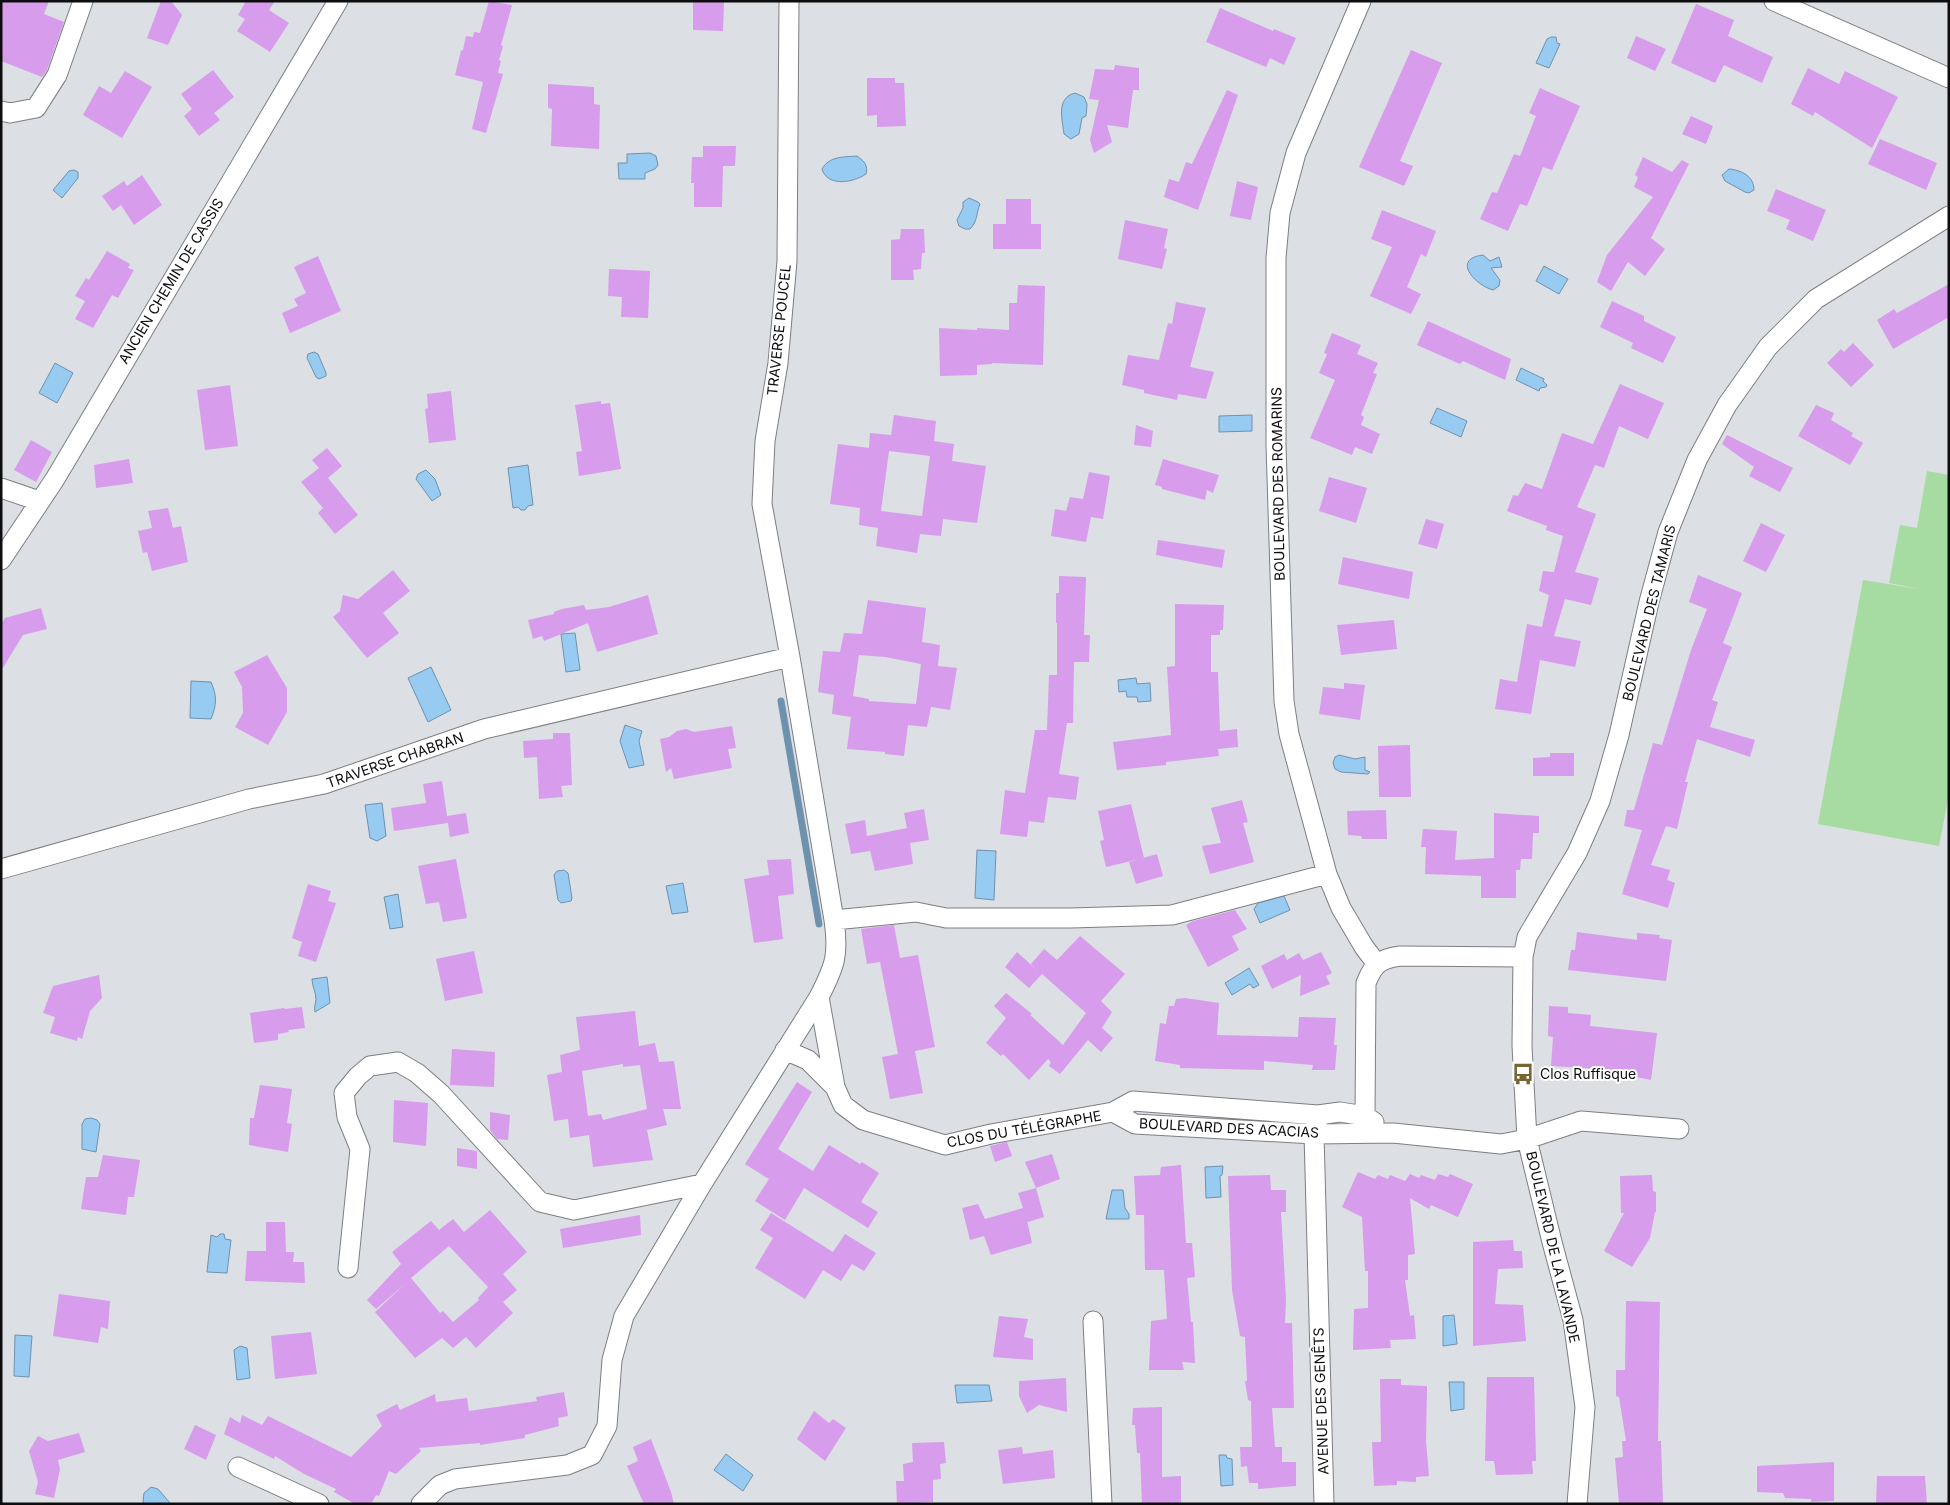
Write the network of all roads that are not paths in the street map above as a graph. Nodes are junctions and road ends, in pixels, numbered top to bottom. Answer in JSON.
{"nodes":[{"id":1,"x":83,"y":1,"type":"edge"},
{"id":2,"x":338,"y":1,"type":"edge"},
{"id":3,"x":789,"y":1,"type":"edge"},
{"id":4,"x":1361,"y":1,"type":"edge"},
{"id":5,"x":1774,"y":1,"type":"edge"},
{"id":6,"x":1949,"y":78,"type":"edge"},
{"id":7,"x":1,"y":111,"type":"edge"},
{"id":8,"x":1949,"y":216,"type":"edge"},
{"id":9,"x":1,"y":488,"type":"edge"},
{"id":10,"x":39,"y":501,"type":"junction"},
{"id":11,"x":1,"y":560,"type":"edge"},
{"id":12,"x":790,"y":656,"type":"junction"},
{"id":13,"x":1,"y":869,"type":"edge"},
{"id":14,"x":1327,"y":874,"type":"junction"},
{"id":15,"x":834,"y":920,"type":"junction"},
{"id":16,"x":1523,"y":957,"type":"junction"},
{"id":17,"x":1377,"y":964,"type":"junction"},
{"id":18,"x":819,"y":997,"type":"junction"},
{"id":19,"x":785,"y":1050,"type":"junction"},
{"id":20,"x":835,"y":1087,"type":"junction"},
{"id":21,"x":1113,"y":1112,"type":"junction"},
{"id":22,"x":1318,"y":1115,"type":"junction"},
{"id":23,"x":1365,"y":1116,"type":"junction"},
{"id":24,"x":1679,"y":1130,"type":"dead end"},
{"id":25,"x":1314,"y":1134,"type":"junction"},
{"id":26,"x":1394,"y":1134,"type":"junction"},
{"id":27,"x":1527,"y":1139,"type":"junction"},
{"id":28,"x":702,"y":1184,"type":"junction"},
{"id":29,"x":348,"y":1268,"type":"dead end"},
{"id":30,"x":1093,"y":1320,"type":"dead end"},
{"id":31,"x":238,"y":1467,"type":"dead end"},
{"id":32,"x":320,"y":1504,"type":"edge"},
{"id":33,"x":421,"y":1504,"type":"edge"},
{"id":34,"x":1102,"y":1504,"type":"edge"},
{"id":35,"x":1324,"y":1504,"type":"edge"},
{"id":36,"x":1577,"y":1504,"type":"edge"}],
"edges":[{"from":1,"to":7,"type":"street"},
{"from":2,"to":10,"type":"street","name":"ANCIEN CHEMIN DE CASSIS"},
{"from":3,"to":12,"type":"street","name":"TRAVERSE POUCEL"},
{"from":4,"to":14,"type":"street","name":"BOULEVARD DES ROMARINS"},
{"from":5,"to":6,"type":"street"},
{"from":8,"to":16,"type":"street","name":"BOULEVARD DES TAMARIS"},
{"from":9,"to":10,"type":"street"},
{"from":10,"to":11,"type":"street","name":"ANCIEN CHEMIN DE CASSIS"},
{"from":12,"to":13,"type":"street","name":"TRAVERSE CHABRAN"},
{"from":12,"to":15,"type":"street","name":"TRAVERSE POUCEL"},
{"from":14,"to":15,"type":"street"},
{"from":14,"to":17,"type":"street","name":"BOULEVARD DES ROMARINS"},
{"from":15,"to":18,"type":"street","name":"TRAVERSE POUCEL"},
{"from":16,"to":17,"type":"street"},
{"from":16,"to":27,"type":"street","name":"BOULEVARD DES TAMARIS"},
{"from":17,"to":23,"type":"street"},
{"from":18,"to":19,"type":"street","name":"TRAVERSE POUCEL"},
{"from":18,"to":20,"type":"street","name":"CLOS DU TÉLÉGRAPHE"},
{"from":19,"to":20,"type":"street","name":"CLOS DU TÉLÉGRAPHE"},
{"from":19,"to":28,"type":"street","name":"TRAVERSE POUCEL"},
{"from":20,"to":21,"type":"street","name":"CLOS DU TÉLÉGRAPHE"},
{"from":21,"to":22,"type":"street","name":"BOULEVARD DES ACACIAS"},
{"from":21,"to":25,"type":"street","name":"BOULEVARD DES ACACIAS"},
{"from":22,"to":23,"type":"street","name":"BOULEVARD DES ACACIAS"},
{"from":22,"to":25,"type":"street","name":"AVENUE DES GENÊTS"},
{"from":23,"to":26,"type":"street","name":"BOULEVARD DES ACACIAS"},
{"from":24,"to":27,"type":"street","name":"BOULEVARD DES ACACIAS"},
{"from":25,"to":26,"type":"street","name":"BOULEVARD DES ACACIAS"},
{"from":25,"to":35,"type":"street","name":"AVENUE DES GENÊTS"},
{"from":26,"to":27,"type":"street","name":"BOULEVARD DES ACACIAS"},
{"from":27,"to":36,"type":"street","name":"BOULEVARD DE LA LAVANDE"},
{"from":28,"to":29,"type":"street"},
{"from":28,"to":33,"type":"street","name":"TRAVERSE POUCEL"},
{"from":30,"to":34,"type":"street"},
{"from":31,"to":32,"type":"street"}]}
